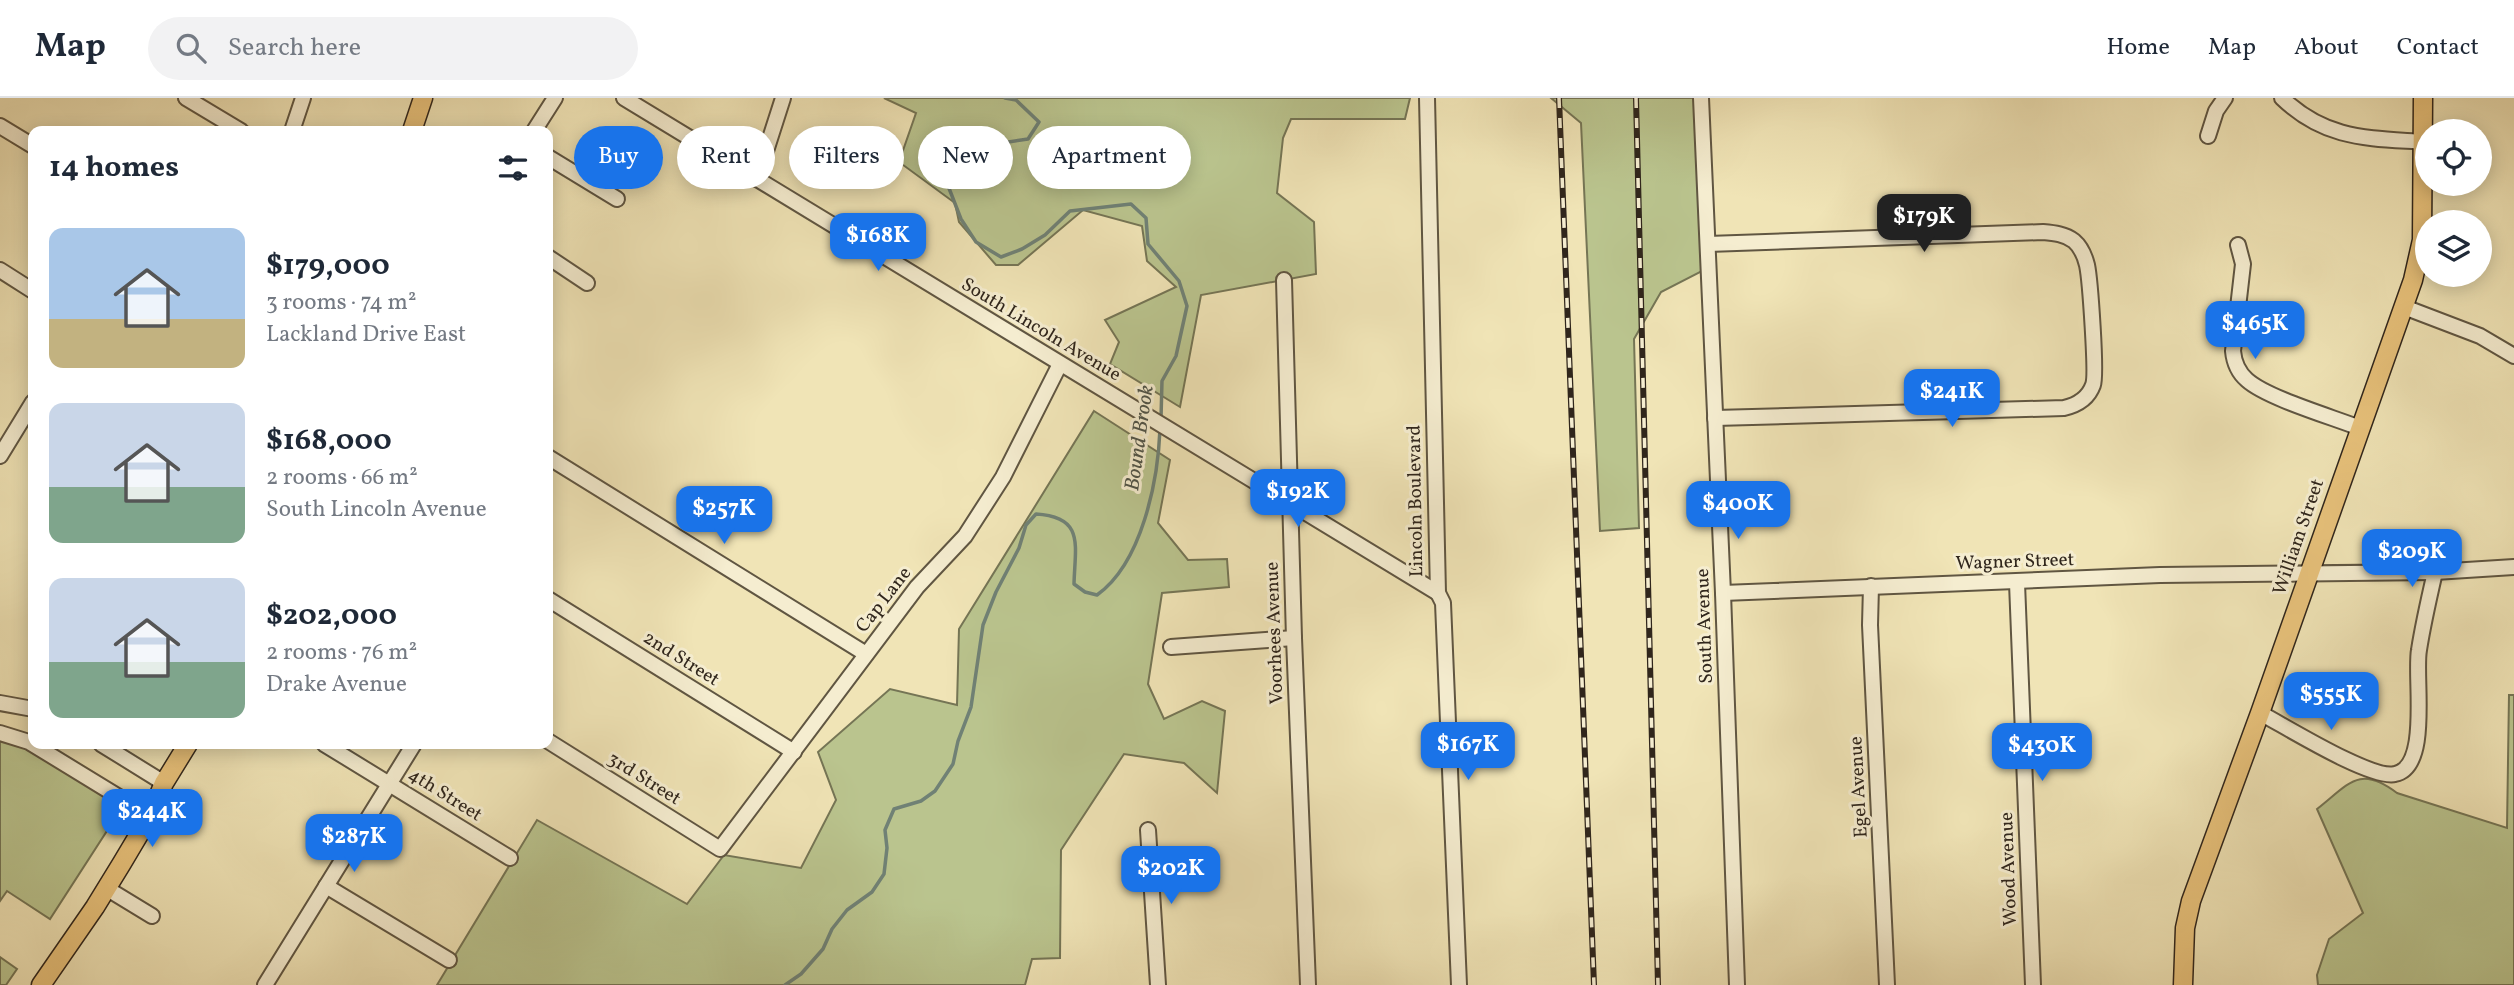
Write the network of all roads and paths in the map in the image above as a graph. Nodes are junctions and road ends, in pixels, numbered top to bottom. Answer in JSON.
{"nodes":[{"id":1,"x":186,"y":98,"type":"edge"},
{"id":2,"x":303,"y":98,"type":"edge"},
{"id":3,"x":555,"y":98,"type":"edge"},
{"id":4,"x":783,"y":98,"type":"edge"},
{"id":5,"x":1427,"y":98,"type":"edge"},
{"id":6,"x":1701,"y":98,"type":"edge"},
{"id":7,"x":2225,"y":98,"type":"edge"},
{"id":8,"x":2283,"y":98,"type":"edge"},
{"id":9,"x":2423,"y":98,"type":"edge"},
{"id":10,"x":420,"y":99,"type":"edge"},
{"id":11,"x":633,"y":100,"type":"edge"},
{"id":12,"x":2423,"y":119,"type":"edge"},
{"id":13,"x":0,"y":126,"type":"edge"},
{"id":14,"x":233,"y":126,"type":"edge"},
{"id":15,"x":294,"y":126,"type":"edge"},
{"id":16,"x":413,"y":126,"type":"edge"},
{"id":17,"x":537,"y":126,"type":"edge"},
{"id":18,"x":774,"y":126,"type":"edge"},
{"id":19,"x":677,"y":128,"type":"edge"},
{"id":20,"x":2208,"y":136,"type":"dead end"},
{"id":21,"x":2415,"y":141,"type":"edge"},
{"id":22,"x":28,"y":143,"type":"edge"},
{"id":23,"x":553,"y":160,"type":"edge"},
{"id":24,"x":773,"y":189,"type":"edge"},
{"id":25,"x":2423,"y":196,"type":"edge"},
{"id":26,"x":617,"y":199,"type":"dead end"},
{"id":27,"x":1708,"y":244,"type":"junction"},
{"id":28,"x":2238,"y":245,"type":"dead end"},
{"id":29,"x":553,"y":260,"type":"edge"},
{"id":30,"x":0,"y":270,"type":"edge"},
{"id":31,"x":1284,"y":280,"type":"dead end"},
{"id":32,"x":587,"y":283,"type":"dead end"},
{"id":33,"x":28,"y":288,"type":"edge"},
{"id":34,"x":2404,"y":307,"type":"junction"},
{"id":35,"x":2514,"y":356,"type":"edge"},
{"id":36,"x":1060,"y":364,"type":"junction"},
{"id":37,"x":28,"y":410,"type":"edge"},
{"id":38,"x":1715,"y":418,"type":"junction"},
{"id":39,"x":2360,"y":428,"type":"junction"},
{"id":40,"x":0,"y":456,"type":"edge"},
{"id":41,"x":553,"y":460,"type":"edge"},
{"id":42,"x":1290,"y":504,"type":"junction"},
{"id":43,"x":2514,"y":567,"type":"edge"},
{"id":44,"x":2309,"y":572,"type":"junction"},
{"id":45,"x":2435,"y":572,"type":"junction"},
{"id":46,"x":2017,"y":583,"type":"junction"},
{"id":47,"x":1871,"y":586,"type":"junction"},
{"id":48,"x":1438,"y":593,"type":"junction"},
{"id":49,"x":1723,"y":593,"type":"junction"},
{"id":50,"x":553,"y":602,"type":"edge"},
{"id":51,"x":1294,"y":638,"type":"junction"},
{"id":52,"x":1171,"y":647,"type":"dead end"},
{"id":53,"x":866,"y":654,"type":"junction"},
{"id":54,"x":0,"y":703,"type":"edge"},
{"id":55,"x":28,"y":708,"type":"edge"},
{"id":56,"x":2260,"y":713,"type":"junction"},
{"id":57,"x":0,"y":733,"type":"edge"},
{"id":58,"x":28,"y":742,"type":"edge"},
{"id":59,"x":553,"y":744,"type":"edge"},
{"id":60,"x":40,"y":749,"type":"edge"},
{"id":61,"x":109,"y":749,"type":"edge"},
{"id":62,"x":185,"y":749,"type":"edge"},
{"id":63,"x":332,"y":749,"type":"edge"},
{"id":64,"x":411,"y":749,"type":"edge"},
{"id":65,"x":794,"y":752,"type":"junction"},
{"id":66,"x":164,"y":783,"type":"junction"},
{"id":67,"x":390,"y":784,"type":"junction"},
{"id":68,"x":150,"y":816,"type":"junction"},
{"id":69,"x":1148,"y":830,"type":"dead end"},
{"id":70,"x":720,"y":849,"type":"joint"},
{"id":71,"x":510,"y":858,"type":"dead end"},
{"id":72,"x":326,"y":887,"type":"junction"},
{"id":73,"x":106,"y":888,"type":"junction"},
{"id":74,"x":152,"y":916,"type":"dead end"},
{"id":75,"x":449,"y":960,"type":"dead end"},
{"id":76,"x":41,"y":985,"type":"edge"},
{"id":77,"x":265,"y":985,"type":"edge"},
{"id":78,"x":1158,"y":985,"type":"edge"},
{"id":79,"x":1308,"y":985,"type":"edge"},
{"id":80,"x":1459,"y":985,"type":"edge"},
{"id":81,"x":1737,"y":985,"type":"edge"},
{"id":82,"x":1887,"y":985,"type":"edge"},
{"id":83,"x":2033,"y":985,"type":"edge"},
{"id":84,"x":2183,"y":985,"type":"edge"}],
"edges":[{"from":1,"to":14,"type":"street"},
{"from":2,"to":15,"type":"street"},
{"from":3,"to":17,"type":"street"},
{"from":4,"to":18,"type":"street"},
{"from":5,"to":48,"type":"street","name":"Lincoln Boulevard"},
{"from":6,"to":27,"type":"street","name":"South Avenue"},
{"from":7,"to":20,"type":"street"},
{"from":8,"to":21,"type":"street"},
{"from":9,"to":12,"type":"main road","name":"William Street"},
{"from":10,"to":16,"type":"main road"},
{"from":11,"to":19,"type":"street","name":"South Lincoln Avenue"},
{"from":13,"to":22,"type":"street"},
{"from":23,"to":26,"type":"street"},
{"from":24,"to":36,"type":"street","name":"South Lincoln Avenue"},
{"from":25,"to":34,"type":"main road","name":"William Street"},
{"from":27,"to":38,"type":"street","name":"South Avenue"},
{"from":27,"to":38,"type":"street"},
{"from":28,"to":39,"type":"street"},
{"from":29,"to":32,"type":"street"},
{"from":30,"to":33,"type":"street"},
{"from":31,"to":42,"type":"street","name":"Voorhees Avenue"},
{"from":34,"to":35,"type":"street"},
{"from":34,"to":39,"type":"main road","name":"William Street"},
{"from":36,"to":42,"type":"street","name":"South Lincoln Avenue"},
{"from":36,"to":53,"type":"street","name":"Cap Lane"},
{"from":37,"to":40,"type":"street"},
{"from":38,"to":49,"type":"street","name":"South Avenue"},
{"from":39,"to":44,"type":"main road","name":"William Street"},
{"from":41,"to":53,"type":"street"},
{"from":42,"to":48,"type":"street","name":"South Lincoln Avenue"},
{"from":42,"to":51,"type":"street","name":"Voorhees Avenue"},
{"from":43,"to":45,"type":"street","name":"Wagner Street"},
{"from":44,"to":45,"type":"street","name":"Wagner Street"},
{"from":44,"to":46,"type":"street","name":"Wagner Street"},
{"from":44,"to":56,"type":"main road","name":"William Street"},
{"from":45,"to":56,"type":"street"},
{"from":46,"to":47,"type":"street","name":"Wagner Street"},
{"from":46,"to":83,"type":"street","name":"Wood Avenue"},
{"from":47,"to":49,"type":"street","name":"Wagner Street"},
{"from":47,"to":82,"type":"street","name":"Egel Avenue"},
{"from":48,"to":80,"type":"street","name":"Lincoln Boulevard"},
{"from":49,"to":81,"type":"street","name":"South Avenue"},
{"from":50,"to":65,"type":"street","name":"2nd Street"},
{"from":51,"to":52,"type":"street"},
{"from":51,"to":79,"type":"street","name":"Voorhees Avenue"},
{"from":53,"to":65,"type":"street","name":"Cap Lane"},
{"from":54,"to":55,"type":"street"},
{"from":56,"to":84,"type":"main road","name":"William Street"},
{"from":57,"to":58,"type":"street"},
{"from":59,"to":70,"type":"street","name":"3rd Street"},
{"from":60,"to":68,"type":"street"},
{"from":61,"to":66,"type":"street"},
{"from":62,"to":66,"type":"main road"},
{"from":63,"to":67,"type":"street","name":"4th Street"},
{"from":64,"to":67,"type":"street"},
{"from":65,"to":70,"type":"street","name":"Cap Lane"},
{"from":66,"to":68,"type":"main road"},
{"from":67,"to":71,"type":"street","name":"4th Street"},
{"from":67,"to":72,"type":"street"},
{"from":68,"to":73,"type":"main road"},
{"from":69,"to":78,"type":"street"},
{"from":72,"to":75,"type":"street"},
{"from":72,"to":77,"type":"street"},
{"from":73,"to":74,"type":"street"},
{"from":73,"to":76,"type":"main road"}]}
